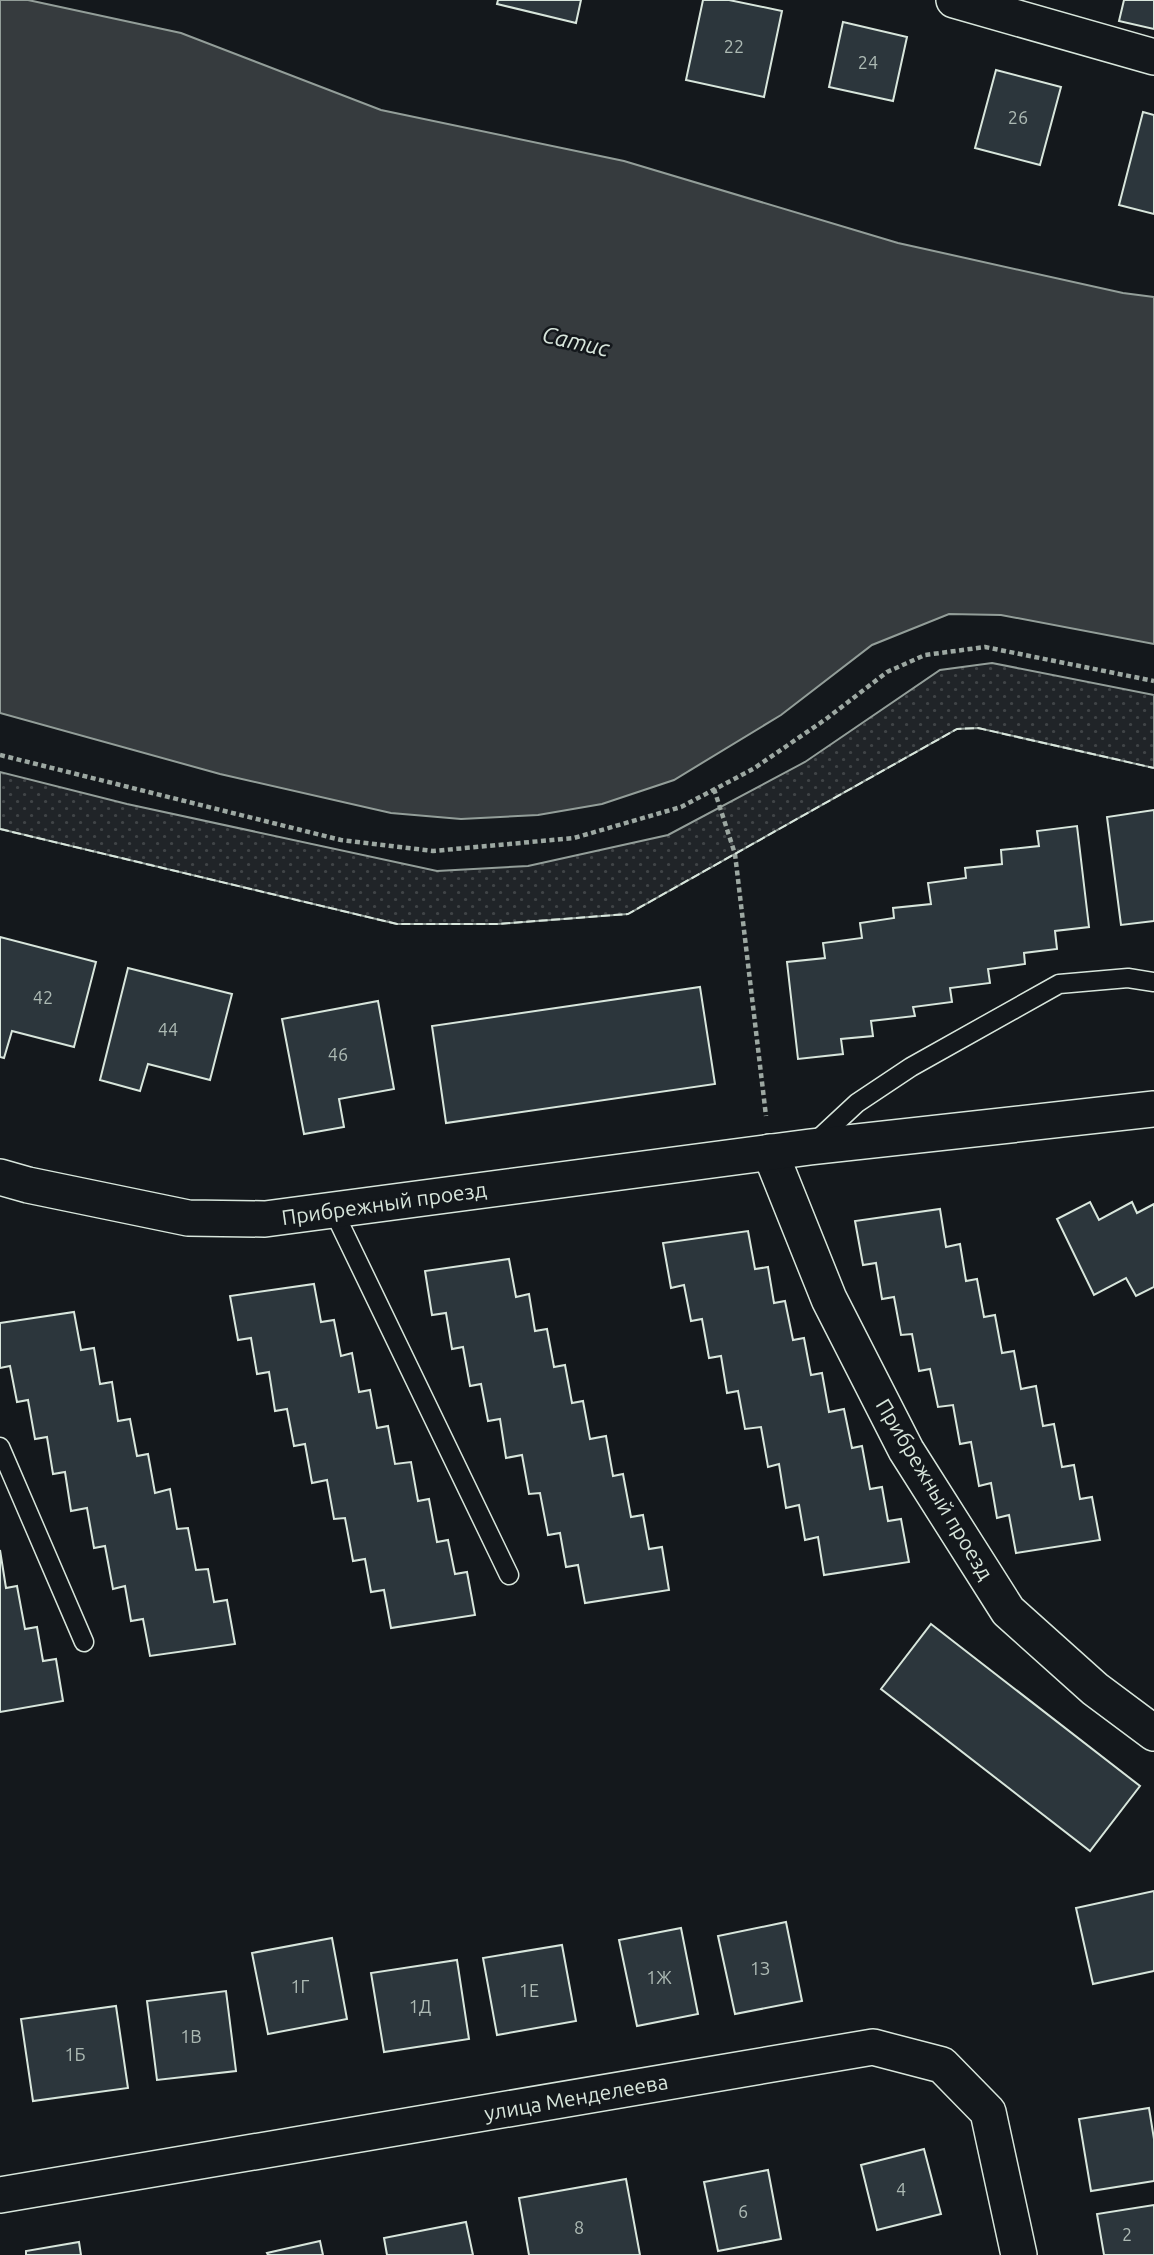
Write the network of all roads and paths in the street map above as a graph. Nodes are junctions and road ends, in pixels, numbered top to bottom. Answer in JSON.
{"nodes":[{"id":1,"x":954,"y":0,"type":"edge"},
{"id":2,"x":1154,"y":57,"type":"edge"},
{"id":3,"x":1154,"y":681,"type":"edge"},
{"id":4,"x":0,"y":755,"type":"edge"},
{"id":5,"x":714,"y":789,"type":"junction"},
{"id":6,"x":1154,"y":982,"type":"edge"},
{"id":7,"x":1154,"y":1109,"type":"edge"},
{"id":8,"x":810,"y":1147,"type":"junction"},
{"id":9,"x":771,"y":1152,"type":"junction"},
{"id":10,"x":0,"y":1177,"type":"edge"},
{"id":11,"x":333,"y":1210,"type":"junction"},
{"id":12,"x":0,"y":1447,"type":"edge"},
{"id":13,"x":509,"y":1576,"type":"dead end"},
{"id":14,"x":84,"y":1642,"type":"dead end"},
{"id":15,"x":1154,"y":1734,"type":"edge"},
{"id":16,"x":0,"y":2195,"type":"edge"},
{"id":17,"x":1019,"y":2255,"type":"edge"}],
"edges":[{"from":1,"to":2,"type":"street"},
{"from":3,"to":5,"type":"path"},
{"from":4,"to":5,"type":"path"},
{"from":5,"to":9,"type":"path"},
{"from":6,"to":8,"type":"lane"},
{"from":7,"to":8,"type":"street","name":"Прибрежный проезд"},
{"from":8,"to":9,"type":"street","name":"Прибрежный проезд"},
{"from":9,"to":11,"type":"street","name":"Прибрежный проезд"},
{"from":9,"to":15,"type":"street","name":"Прибрежный проезд"},
{"from":10,"to":11,"type":"street","name":"Прибрежный проезд"},
{"from":11,"to":13,"type":"lane"},
{"from":12,"to":14,"type":"lane"},
{"from":16,"to":17,"type":"street","name":"улица Менделеева"}]}
